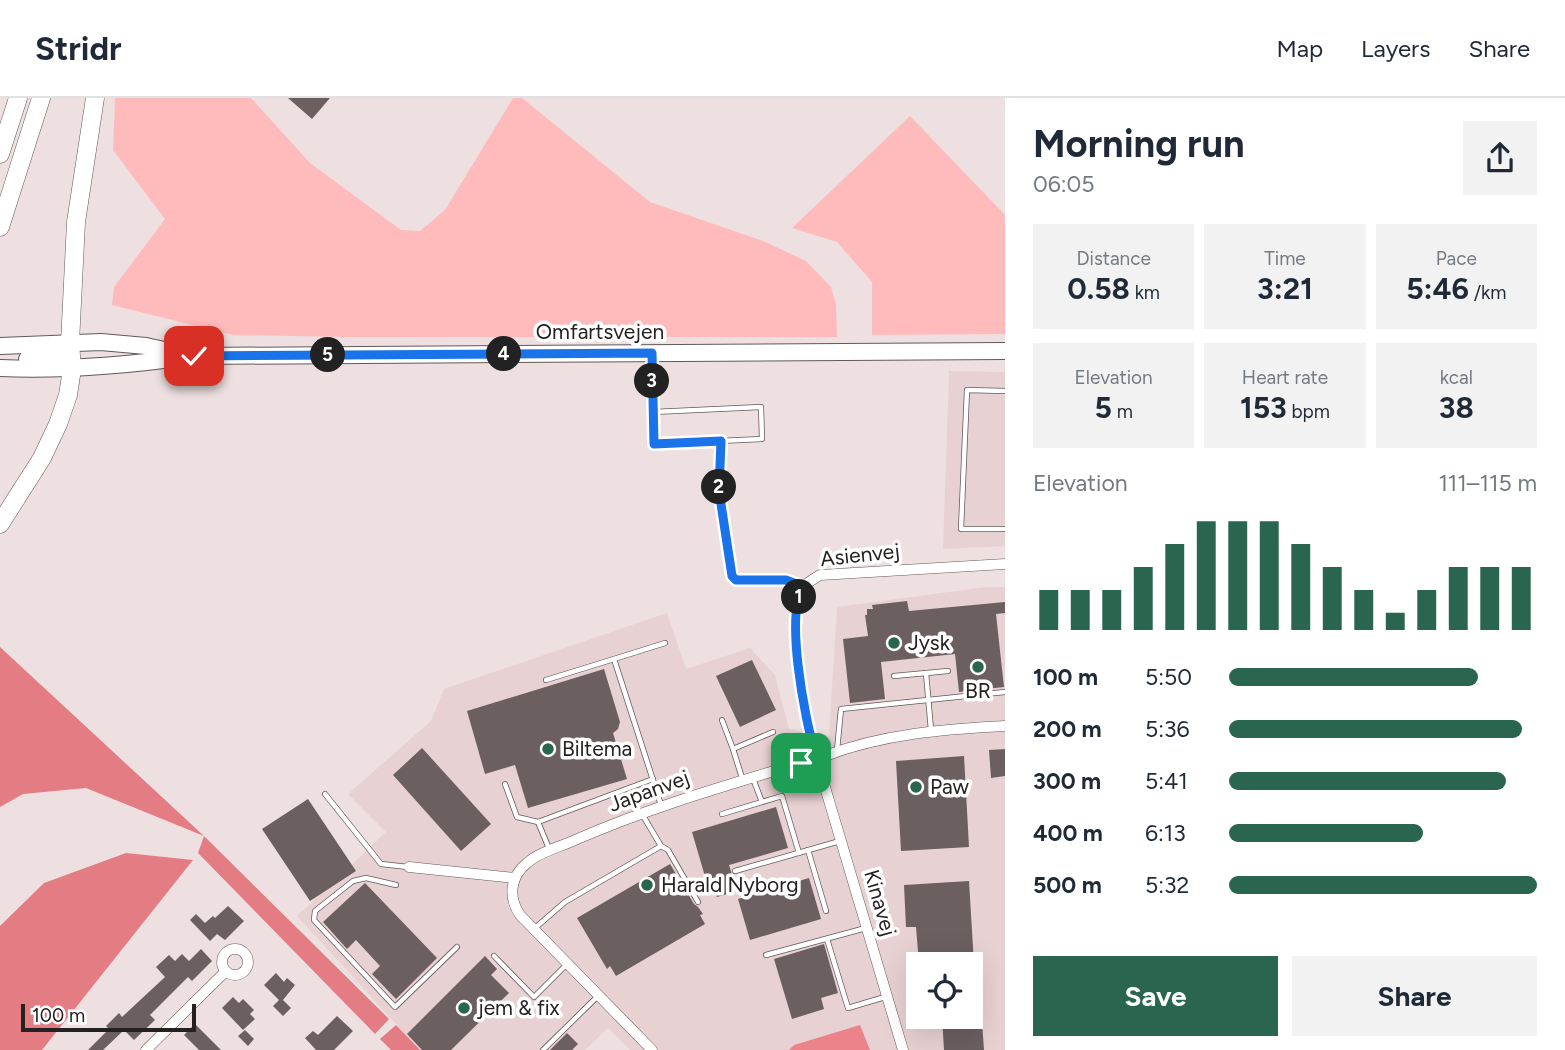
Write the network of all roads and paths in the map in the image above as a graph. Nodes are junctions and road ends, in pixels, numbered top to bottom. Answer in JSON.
{"nodes":[{"id":1,"x":18,"y":98,"type":"edge"},
{"id":2,"x":41,"y":98,"type":"edge"},
{"id":3,"x":95,"y":98,"type":"edge"},
{"id":4,"x":0,"y":153,"type":"edge"},
{"id":5,"x":0,"y":227,"type":"edge"},
{"id":6,"x":70,"y":343,"type":"junction"},
{"id":7,"x":0,"y":346,"type":"edge"},
{"id":8,"x":1005,"y":351,"type":"edge"},
{"id":9,"x":652,"y":353,"type":"junction"},
{"id":10,"x":194,"y":356,"type":"junction"},
{"id":11,"x":0,"y":361,"type":"edge"},
{"id":12,"x":0,"y":368,"type":"edge"},
{"id":13,"x":72,"y":369,"type":"junction"},
{"id":14,"x":1005,"y":391,"type":"edge"},
{"id":15,"x":653,"y":412,"type":"junction"},
{"id":16,"x":721,"y":441,"type":"junction"},
{"id":17,"x":0,"y":524,"type":"edge"},
{"id":18,"x":1005,"y":529,"type":"edge"},
{"id":19,"x":1005,"y":564,"type":"edge"},
{"id":20,"x":804,"y":587,"type":"junction"},
{"id":21,"x":665,"y":643,"type":"dead end"},
{"id":22,"x":614,"y":659,"type":"junction"},
{"id":23,"x":948,"y":671,"type":"dead end"},
{"id":24,"x":926,"y":673,"type":"junction"},
{"id":25,"x":894,"y":676,"type":"dead end"},
{"id":26,"x":546,"y":680,"type":"dead end"},
{"id":27,"x":1005,"y":692,"type":"edge"},
{"id":28,"x":928,"y":700,"type":"junction"},
{"id":29,"x":722,"y":720,"type":"dead end"},
{"id":30,"x":1005,"y":726,"type":"edge"},
{"id":31,"x":931,"y":731,"type":"junction"},
{"id":32,"x":773,"y":732,"type":"dead end"},
{"id":33,"x":733,"y":749,"type":"junction"},
{"id":34,"x":814,"y":749,"type":"junction"},
{"id":35,"x":837,"y":751,"type":"junction"},
{"id":36,"x":825,"y":756,"type":"junction"},
{"id":37,"x":807,"y":761,"type":"junction"},
{"id":38,"x":819,"y":767,"type":"junction"},
{"id":39,"x":747,"y":778,"type":"junction"},
{"id":40,"x":653,"y":779,"type":"junction"},
{"id":41,"x":505,"y":785,"type":"dead end"},
{"id":42,"x":326,"y":794,"type":"dead end"},
{"id":43,"x":762,"y":802,"type":"junction"},
{"id":44,"x":662,"y":806,"type":"junction"},
{"id":45,"x":642,"y":813,"type":"junction"},
{"id":46,"x":722,"y":814,"type":"dead end"},
{"id":47,"x":538,"y":822,"type":"junction"},
{"id":48,"x":841,"y":840,"type":"junction"},
{"id":49,"x":661,"y":846,"type":"junction"},
{"id":50,"x":808,"y":850,"type":"junction"},
{"id":51,"x":550,"y":851,"type":"junction"},
{"id":52,"x":799,"y":853,"type":"junction"},
{"id":53,"x":409,"y":867,"type":"joint"},
{"id":54,"x":735,"y":871,"type":"dead end"},
{"id":55,"x":515,"y":878,"type":"junction"},
{"id":56,"x":396,"y":885,"type":"dead end"},
{"id":57,"x":698,"y":902,"type":"dead end"},
{"id":58,"x":825,"y":911,"type":"dead end"},
{"id":59,"x":867,"y":928,"type":"junction"},
{"id":60,"x":534,"y":929,"type":"junction"},
{"id":61,"x":827,"y":939,"type":"junction"},
{"id":62,"x":457,"y":947,"type":"dead end"},
{"id":63,"x":766,"y":955,"type":"dead end"},
{"id":64,"x":494,"y":956,"type":"dead end"},
{"id":65,"x":568,"y":964,"type":"junction"},
{"id":66,"x":226,"y":971,"type":"dead end"},
{"id":67,"x":599,"y":995,"type":"junction"},
{"id":68,"x":887,"y":996,"type":"junction"},
{"id":69,"x":146,"y":1050,"type":"edge"},
{"id":70,"x":543,"y":1050,"type":"edge"},
{"id":71,"x":652,"y":1050,"type":"edge"},
{"id":72,"x":903,"y":1050,"type":"edge"}],
"edges":[{"from":1,"to":4,"type":"highway"},
{"from":2,"to":5,"type":"highway"},
{"from":3,"to":6,"type":"highway"},
{"from":6,"to":7,"type":"main road","name":"Omfartsvejen"},
{"from":6,"to":10,"type":"main road","name":"Omfartsvejen"},
{"from":6,"to":11,"type":"main road"},
{"from":6,"to":13,"type":"highway"},
{"from":8,"to":9,"type":"main road","name":"Omfartsvejen"},
{"from":9,"to":10,"type":"main road","name":"Omfartsvejen"},
{"from":9,"to":15,"type":"lane"},
{"from":10,"to":13,"type":"main road","name":"Omfartsvejen"},
{"from":12,"to":13,"type":"main road","name":"Omfartsvejen"},
{"from":13,"to":17,"type":"highway"},
{"from":14,"to":18,"type":"lane"},
{"from":15,"to":16,"type":"lane"},
{"from":15,"to":16,"type":"lane"},
{"from":16,"to":20,"type":"lane"},
{"from":19,"to":20,"type":"street","name":"Asienvej"},
{"from":20,"to":34,"type":"street","name":"Asienvej"},
{"from":21,"to":22,"type":"lane"},
{"from":22,"to":26,"type":"lane"},
{"from":22,"to":40,"type":"lane"},
{"from":23,"to":24,"type":"lane"},
{"from":24,"to":25,"type":"lane"},
{"from":24,"to":28,"type":"lane"},
{"from":27,"to":28,"type":"lane"},
{"from":28,"to":31,"type":"lane"},
{"from":28,"to":35,"type":"lane"},
{"from":29,"to":33,"type":"lane"},
{"from":30,"to":31,"type":"street"},
{"from":31,"to":35,"type":"street"},
{"from":32,"to":33,"type":"lane"},
{"from":33,"to":39,"type":"lane"},
{"from":34,"to":36,"type":"street"},
{"from":34,"to":37,"type":"street"},
{"from":35,"to":36,"type":"street"},
{"from":36,"to":38,"type":"street"},
{"from":37,"to":38,"type":"street"},
{"from":37,"to":39,"type":"street","name":"Japanvej"},
{"from":38,"to":48,"type":"street","name":"Kinavej"},
{"from":39,"to":43,"type":"lane"},
{"from":39,"to":44,"type":"street","name":"Japanvej"},
{"from":40,"to":44,"type":"lane"},
{"from":40,"to":47,"type":"lane"},
{"from":41,"to":47,"type":"lane"},
{"from":42,"to":53,"type":"lane"},
{"from":43,"to":46,"type":"lane"},
{"from":43,"to":52,"type":"lane"},
{"from":44,"to":45,"type":"street","name":"Japanvej"},
{"from":45,"to":49,"type":"lane"},
{"from":45,"to":51,"type":"street","name":"Japanvej"},
{"from":47,"to":51,"type":"lane"},
{"from":48,"to":50,"type":"lane"},
{"from":48,"to":59,"type":"street","name":"Kinavej"},
{"from":49,"to":57,"type":"lane"},
{"from":49,"to":60,"type":"lane"},
{"from":50,"to":52,"type":"lane"},
{"from":50,"to":58,"type":"lane"},
{"from":51,"to":55,"type":"street","name":"Japanvej"},
{"from":52,"to":54,"type":"lane"},
{"from":53,"to":55,"type":"street"},
{"from":55,"to":60,"type":"street"},
{"from":56,"to":62,"type":"lane"},
{"from":59,"to":61,"type":"lane"},
{"from":59,"to":68,"type":"street","name":"Kinavej"},
{"from":60,"to":65,"type":"street"},
{"from":61,"to":63,"type":"lane"},
{"from":61,"to":68,"type":"lane"},
{"from":64,"to":65,"type":"lane"},
{"from":65,"to":67,"type":"street"},
{"from":66,"to":69,"type":"street"},
{"from":67,"to":70,"type":"lane"},
{"from":67,"to":71,"type":"street"},
{"from":68,"to":72,"type":"street","name":"Kinavej"}]}
